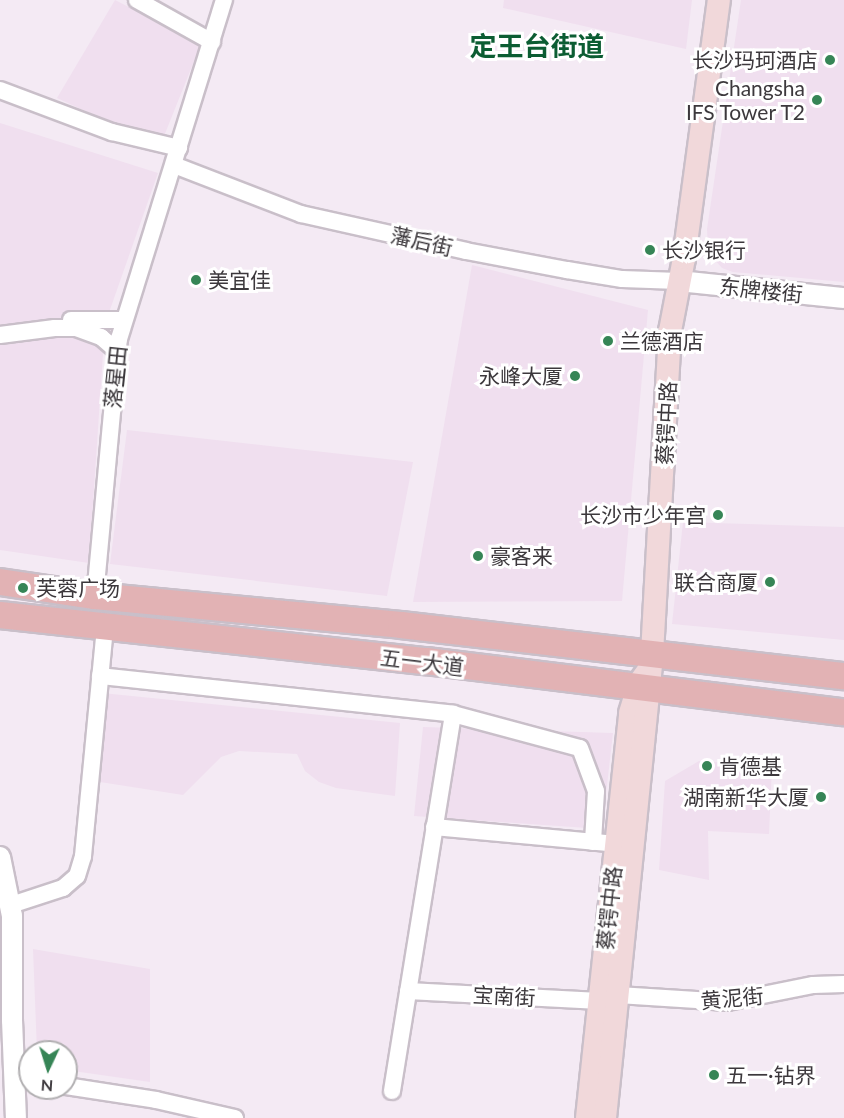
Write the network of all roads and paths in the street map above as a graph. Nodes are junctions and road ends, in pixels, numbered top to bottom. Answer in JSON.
{"nodes":[{"id":1,"x":137,"y":0,"type":"edge"},
{"id":2,"x":224,"y":0,"type":"edge"},
{"id":3,"x":719,"y":0,"type":"edge"},
{"id":4,"x":212,"y":42,"type":"junction"},
{"id":5,"x":0,"y":90,"type":"edge"},
{"id":6,"x":179,"y":148,"type":"junction"},
{"id":7,"x":174,"y":165,"type":"junction"},
{"id":8,"x":679,"y":281,"type":"junction"},
{"id":9,"x":844,"y":298,"type":"edge"},
{"id":10,"x":124,"y":320,"type":"junction"},
{"id":11,"x":0,"y":327,"type":"edge"},
{"id":12,"x":0,"y":335,"type":"edge"},
{"id":13,"x":117,"y":351,"type":"junction"},
{"id":14,"x":0,"y":582,"type":"edge"},
{"id":15,"x":95,"y":596,"type":"junction"},
{"id":16,"x":656,"y":603,"type":"junction"},
{"id":17,"x":0,"y":615,"type":"edge"},
{"id":18,"x":105,"y":626,"type":"junction"},
{"id":19,"x":691,"y":660,"type":"junction"},
{"id":20,"x":647,"y":675,"type":"junction"},
{"id":21,"x":100,"y":676,"type":"junction"},
{"id":22,"x":844,"y":676,"type":"edge"},
{"id":23,"x":591,"y":682,"type":"junction"},
{"id":24,"x":686,"y":695,"type":"junction"},
{"id":25,"x":844,"y":712,"type":"edge"},
{"id":26,"x":453,"y":714,"type":"junction"},
{"id":27,"x":636,"y":736,"type":"junction"},
{"id":28,"x":434,"y":827,"type":"junction"},
{"id":29,"x":592,"y":842,"type":"junction"},
{"id":30,"x":616,"y":844,"type":"junction"},
{"id":31,"x":0,"y":857,"type":"edge"},
{"id":32,"x":11,"y":904,"type":"junction"},
{"id":33,"x":844,"y":984,"type":"edge"},
{"id":34,"x":408,"y":991,"type":"junction"},
{"id":35,"x":609,"y":998,"type":"junction"},
{"id":36,"x":6,"y":1020,"type":"edge"},
{"id":37,"x":18,"y":1065,"type":"edge"},
{"id":38,"x":78,"y":1088,"type":"edge"},
{"id":39,"x":392,"y":1091,"type":"dead end"},
{"id":40,"x":19,"y":1100,"type":"edge"},
{"id":41,"x":16,"y":1118,"type":"edge"},
{"id":42,"x":236,"y":1118,"type":"edge"},
{"id":43,"x":587,"y":1118,"type":"edge"},
{"id":44,"x":605,"y":1118,"type":"edge"}],
"edges":[{"from":1,"to":4,"type":"street"},
{"from":2,"to":4,"type":"street","name":"落星田"},
{"from":3,"to":8,"type":"main road","name":"蔡锷中路"},
{"from":4,"to":6,"type":"street","name":"落星田"},
{"from":5,"to":6,"type":"street"},
{"from":6,"to":7,"type":"street","name":"落星田"},
{"from":7,"to":8,"type":"street","name":"藩后街"},
{"from":7,"to":10,"type":"street","name":"落星田"},
{"from":8,"to":9,"type":"street","name":"东牌楼街"},
{"from":8,"to":16,"type":"main road","name":"蔡锷中路"},
{"from":10,"to":11,"type":"street"},
{"from":10,"to":13,"type":"street","name":"落星田"},
{"from":12,"to":13,"type":"street"},
{"from":13,"to":15,"type":"street","name":"落星田"},
{"from":14,"to":15,"type":"main road","name":"五一大道"},
{"from":15,"to":20,"type":"main road","name":"五一大道"},
{"from":16,"to":19,"type":"main road"},
{"from":16,"to":20,"type":"main road","name":"蔡锷中路"},
{"from":17,"to":18,"type":"main road","name":"五一大道"},
{"from":18,"to":21,"type":"street"},
{"from":18,"to":23,"type":"main road","name":"五一大道"},
{"from":19,"to":20,"type":"main road","name":"五一大道"},
{"from":19,"to":22,"type":"main road","name":"五一大道"},
{"from":20,"to":23,"type":"main road","name":"五一大道"},
{"from":20,"to":24,"type":"main road","name":"五一大道"},
{"from":20,"to":27,"type":"main road","name":"蔡锷中路"},
{"from":21,"to":26,"type":"street"},
{"from":21,"to":32,"type":"street"},
{"from":23,"to":27,"type":"main road"},
{"from":24,"to":25,"type":"main road","name":"五一大道"},
{"from":24,"to":27,"type":"main road"},
{"from":26,"to":28,"type":"street"},
{"from":26,"to":29,"type":"street"},
{"from":27,"to":30,"type":"main road","name":"蔡锷中路"},
{"from":27,"to":35,"type":"main road","name":"蔡锷中路"},
{"from":28,"to":29,"type":"street"},
{"from":28,"to":34,"type":"street"},
{"from":29,"to":30,"type":"street"},
{"from":30,"to":35,"type":"main road","name":"蔡锷中路"},
{"from":31,"to":32,"type":"street"},
{"from":32,"to":36,"type":"street"},
{"from":33,"to":35,"type":"street","name":"黄泥街"},
{"from":34,"to":35,"type":"street","name":"宝南街"},
{"from":34,"to":39,"type":"street"},
{"from":35,"to":43,"type":"main road","name":"蔡锷中路"},
{"from":35,"to":44,"type":"main road","name":"蔡锷中路"},
{"from":36,"to":37,"type":"street"},
{"from":38,"to":42,"type":"street"},
{"from":40,"to":41,"type":"street"}]}
